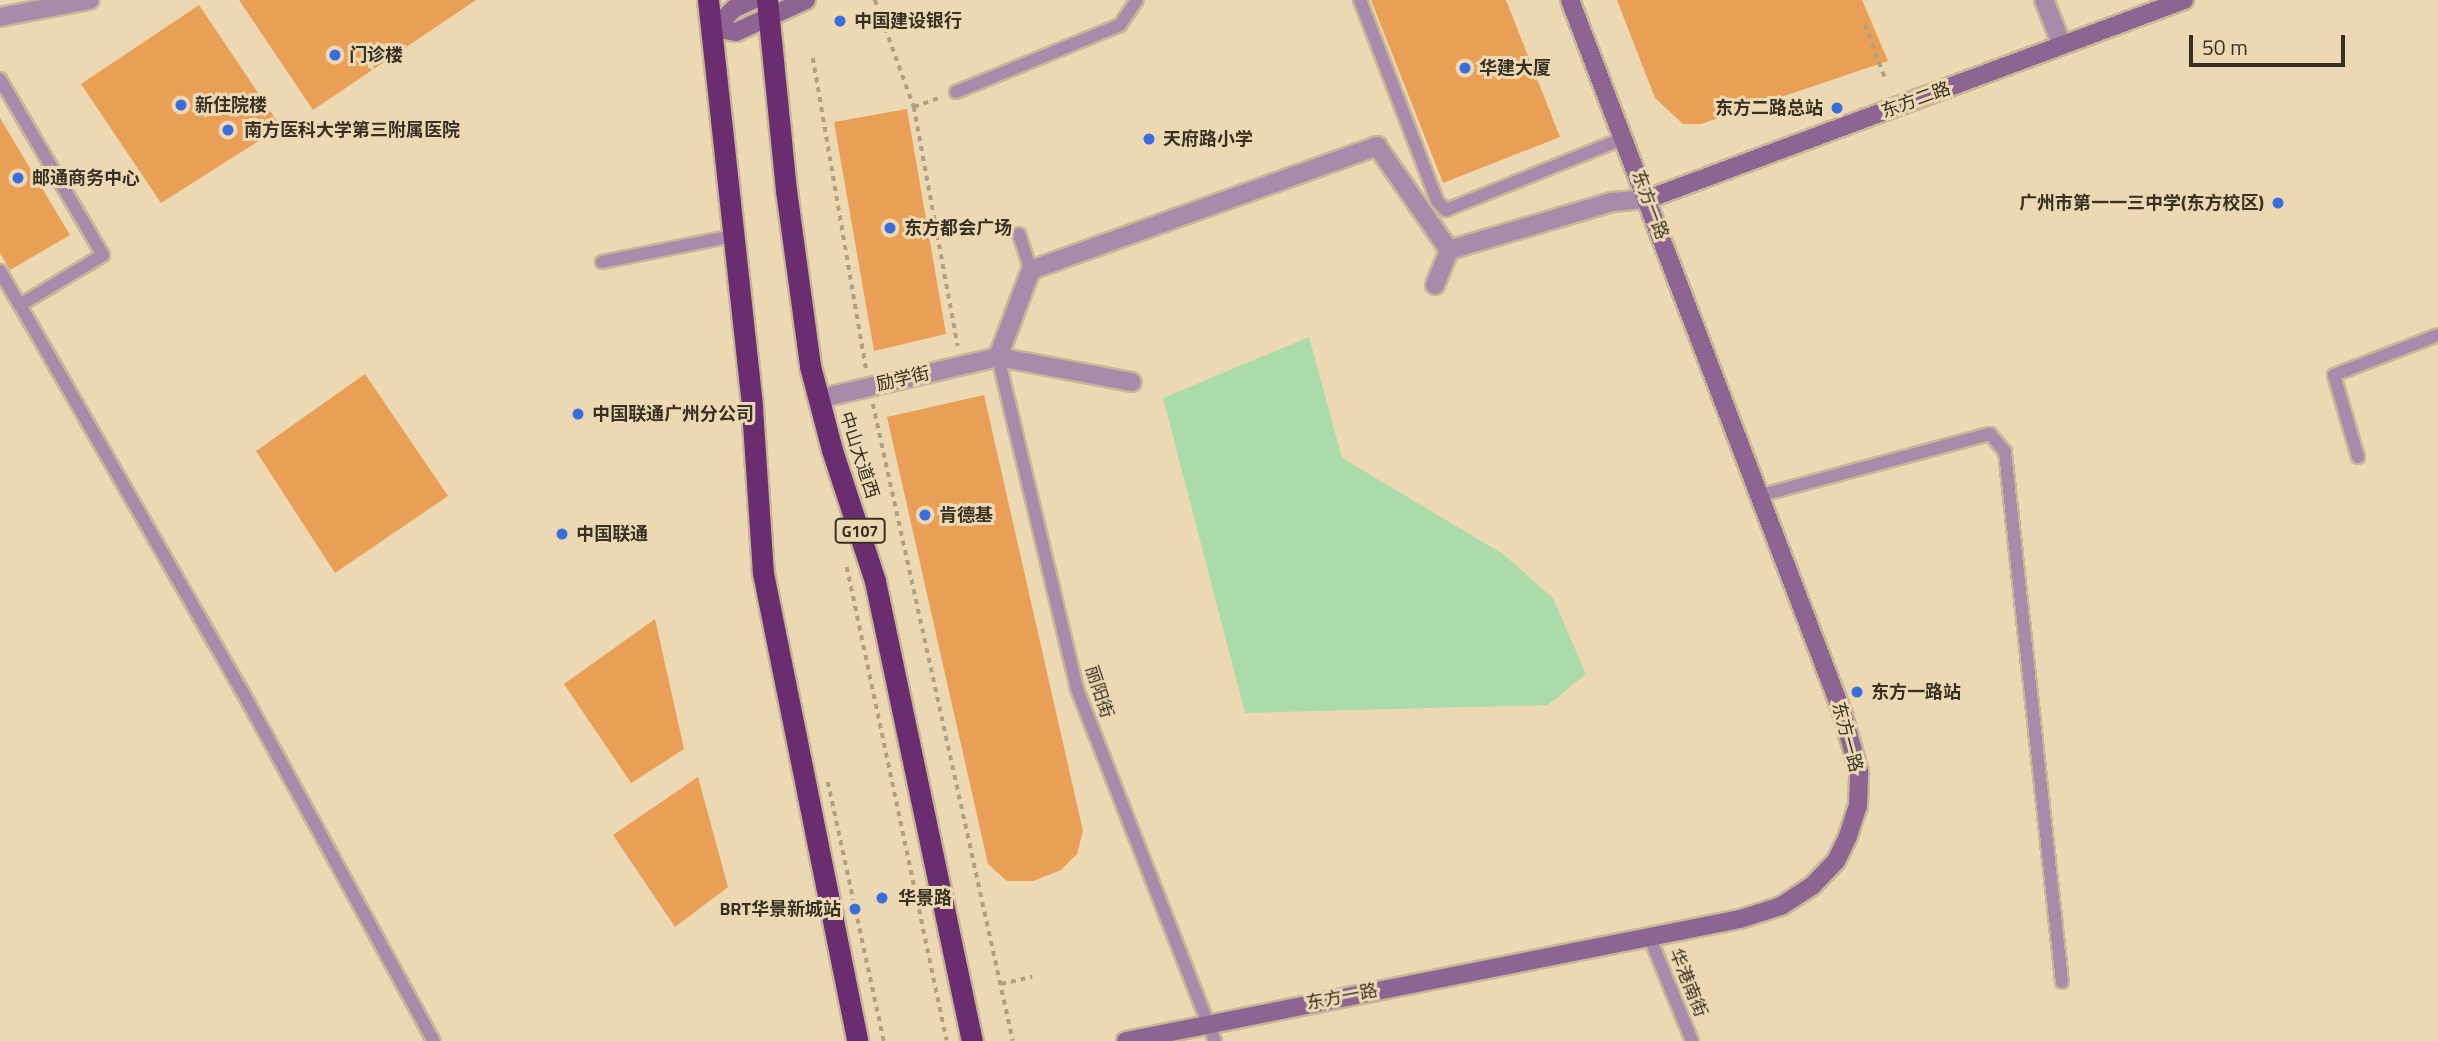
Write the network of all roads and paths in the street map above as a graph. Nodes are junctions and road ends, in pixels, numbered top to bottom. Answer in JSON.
{"nodes":[{"id":1,"x":89,"y":0,"type":"edge"},
{"id":2,"x":708,"y":0,"type":"edge"},
{"id":3,"x":753,"y":0,"type":"edge"},
{"id":4,"x":806,"y":0,"type":"edge"},
{"id":5,"x":875,"y":0,"type":"edge"},
{"id":6,"x":1137,"y":0,"type":"edge"},
{"id":7,"x":1360,"y":0,"type":"edge"},
{"id":8,"x":1570,"y":0,"type":"edge"},
{"id":9,"x":2045,"y":0,"type":"edge"},
{"id":10,"x":2184,"y":0,"type":"edge"},
{"id":11,"x":768,"y":9,"type":"edge"},
{"id":12,"x":0,"y":16,"type":"edge"},
{"id":13,"x":1865,"y":25,"type":"dead end"},
{"id":14,"x":713,"y":28,"type":"junction"},
{"id":15,"x":2062,"y":45,"type":"junction"},
{"id":16,"x":813,"y":58,"type":"dead end"},
{"id":17,"x":1885,"y":78,"type":"dead end"},
{"id":18,"x":0,"y":79,"type":"edge"},
{"id":19,"x":956,"y":92,"type":"joint"},
{"id":20,"x":914,"y":107,"type":"junction"},
{"id":21,"x":1624,"y":138,"type":"junction"},
{"id":22,"x":1648,"y":200,"type":"junction"},
{"id":23,"x":1019,"y":234,"type":"dead end"},
{"id":24,"x":732,"y":236,"type":"junction"},
{"id":25,"x":1449,"y":250,"type":"junction"},
{"id":26,"x":602,"y":261,"type":"dead end"},
{"id":27,"x":1031,"y":270,"type":"junction"},
{"id":28,"x":0,"y":271,"type":"edge"},
{"id":29,"x":1435,"y":285,"type":"dead end"},
{"id":30,"x":20,"y":305,"type":"junction"},
{"id":31,"x":2438,"y":335,"type":"edge"},
{"id":32,"x":993,"y":358,"type":"junction"},
{"id":33,"x":962,"y":365,"type":"junction"},
{"id":34,"x":1132,"y":383,"type":"dead end"},
{"id":35,"x":869,"y":387,"type":"junction"},
{"id":36,"x":818,"y":399,"type":"junction"},
{"id":37,"x":2358,"y":457,"type":"dead end"},
{"id":38,"x":1762,"y":495,"type":"junction"},
{"id":39,"x":844,"y":555,"type":"dead end"},
{"id":40,"x":827,"y":776,"type":"dead end"},
{"id":41,"x":1650,"y":938,"type":"junction"},
{"id":42,"x":1032,"y":977,"type":"dead end"},
{"id":43,"x":2062,"y":982,"type":"dead end"},
{"id":44,"x":1001,"y":984,"type":"junction"},
{"id":45,"x":1212,"y":1033,"type":"edge"},
{"id":46,"x":433,"y":1041,"type":"edge"},
{"id":47,"x":857,"y":1041,"type":"edge"},
{"id":48,"x":884,"y":1041,"type":"edge"},
{"id":49,"x":947,"y":1041,"type":"edge"},
{"id":50,"x":972,"y":1041,"type":"edge"},
{"id":51,"x":1013,"y":1041,"type":"edge"},
{"id":52,"x":1126,"y":1041,"type":"edge"},
{"id":53,"x":1692,"y":1041,"type":"edge"}],
"edges":[{"from":1,"to":12,"type":"street"},
{"from":2,"to":14,"type":"highway"},
{"from":3,"to":14,"type":"street"},
{"from":4,"to":11,"type":"street"},
{"from":5,"to":20,"type":"path"},
{"from":6,"to":19,"type":"lane"},
{"from":7,"to":21,"type":"lane"},
{"from":8,"to":21,"type":"street","name":"东方一路"},
{"from":9,"to":15,"type":"street"},
{"from":10,"to":15,"type":"street","name":"东方二路"},
{"from":11,"to":14,"type":"street"},
{"from":11,"to":36,"type":"highway","name":"中山大道西","number":"G107"},
{"from":13,"to":17,"type":"path"},
{"from":14,"to":24,"type":"highway"},
{"from":15,"to":22,"type":"street","name":"东方二路"},
{"from":16,"to":35,"type":"path"},
{"from":18,"to":30,"type":"lane"},
{"from":19,"to":20,"type":"path"},
{"from":20,"to":33,"type":"path"},
{"from":21,"to":22,"type":"street","name":"东方一路"},
{"from":22,"to":25,"type":"street"},
{"from":22,"to":38,"type":"street","name":"东方一路"},
{"from":23,"to":27,"type":"lane"},
{"from":24,"to":26,"type":"lane"},
{"from":24,"to":47,"type":"highway"},
{"from":25,"to":27,"type":"street"},
{"from":25,"to":29,"type":"street"},
{"from":27,"to":32,"type":"street"},
{"from":28,"to":30,"type":"lane"},
{"from":30,"to":46,"type":"lane"},
{"from":31,"to":37,"type":"lane"},
{"from":32,"to":33,"type":"street","name":"励学街"},
{"from":32,"to":34,"type":"street"},
{"from":32,"to":45,"type":"lane","name":"丽阳街"},
{"from":33,"to":35,"type":"street","name":"励学街"},
{"from":35,"to":36,"type":"street","name":"励学街"},
{"from":35,"to":44,"type":"path"},
{"from":36,"to":50,"type":"highway","name":"中山大道西","number":"G107"},
{"from":38,"to":41,"type":"street","name":"东方一路"},
{"from":38,"to":43,"type":"lane"},
{"from":39,"to":49,"type":"path"},
{"from":40,"to":48,"type":"path"},
{"from":41,"to":45,"type":"street","name":"东方一路"},
{"from":41,"to":53,"type":"lane","name":"华港南街"},
{"from":42,"to":44,"type":"path"},
{"from":44,"to":51,"type":"path"},
{"from":45,"to":52,"type":"street","name":"东方一路"}]}
